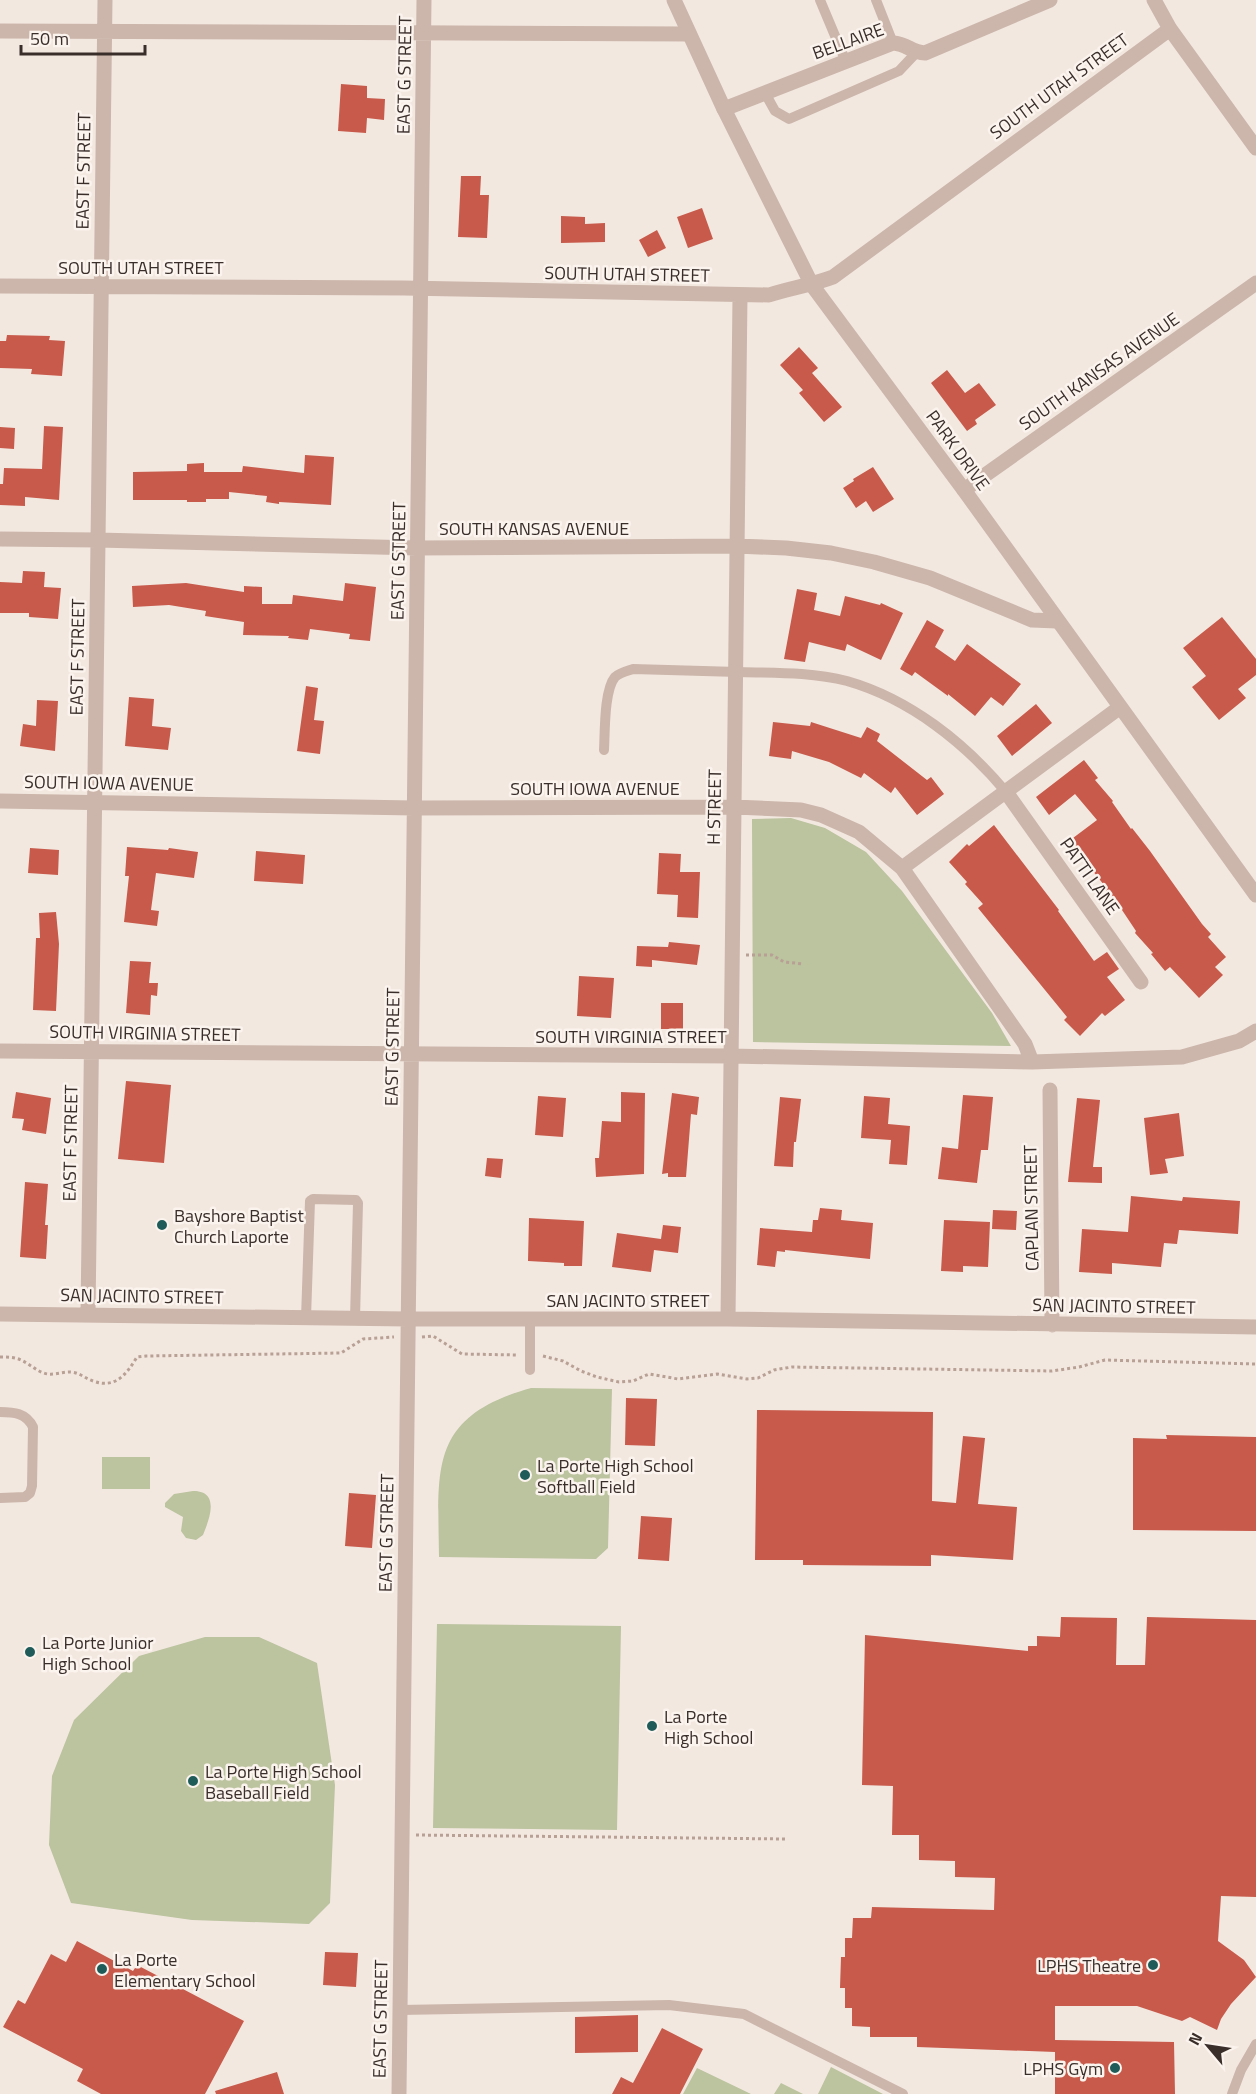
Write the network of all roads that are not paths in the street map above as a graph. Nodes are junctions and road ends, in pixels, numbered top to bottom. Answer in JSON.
{"nodes":[{"id":1,"x":105,"y":0,"type":"edge"},
{"id":2,"x":424,"y":0,"type":"edge"},
{"id":3,"x":674,"y":0,"type":"edge"},
{"id":4,"x":820,"y":0,"type":"edge"},
{"id":5,"x":876,"y":0,"type":"edge"},
{"id":6,"x":1154,"y":0,"type":"edge"},
{"id":7,"x":1042,"y":2,"type":"edge"},
{"id":8,"x":1170,"y":29,"type":"junction"},
{"id":9,"x":0,"y":31,"type":"edge"},
{"id":10,"x":104,"y":32,"type":"junction"},
{"id":11,"x":423,"y":32,"type":"junction"},
{"id":12,"x":688,"y":34,"type":"junction"},
{"id":13,"x":893,"y":43,"type":"junction"},
{"id":14,"x":916,"y":52,"type":"junction"},
{"id":15,"x":846,"y":62,"type":"junction"},
{"id":16,"x":765,"y":93,"type":"junction"},
{"id":17,"x":724,"y":110,"type":"junction"},
{"id":18,"x":1256,"y":148,"type":"edge"},
{"id":19,"x":1256,"y":283,"type":"edge"},
{"id":20,"x":812,"y":285,"type":"junction"},
{"id":21,"x":0,"y":286,"type":"edge"},
{"id":22,"x":101,"y":286,"type":"junction"},
{"id":23,"x":420,"y":288,"type":"junction"},
{"id":24,"x":740,"y":296,"type":"junction"},
{"id":25,"x":964,"y":490,"type":"junction"},
{"id":26,"x":0,"y":540,"type":"edge"},
{"id":27,"x":98,"y":540,"type":"junction"},
{"id":28,"x":736,"y":546,"type":"junction"},
{"id":29,"x":417,"y":548,"type":"junction"},
{"id":30,"x":1057,"y":621,"type":"junction"},
{"id":31,"x":735,"y":672,"type":"junction"},
{"id":32,"x":1119,"y":708,"type":"junction"},
{"id":33,"x":604,"y":750,"type":"dead end"},
{"id":34,"x":1006,"y":792,"type":"junction"},
{"id":35,"x":0,"y":801,"type":"edge"},
{"id":36,"x":94,"y":801,"type":"junction"},
{"id":37,"x":734,"y":807,"type":"junction"},
{"id":38,"x":414,"y":808,"type":"junction"},
{"id":39,"x":902,"y":868,"type":"junction"},
{"id":40,"x":1256,"y":896,"type":"edge"},
{"id":41,"x":1141,"y":982,"type":"dead end"},
{"id":42,"x":1256,"y":1031,"type":"edge"},
{"id":43,"x":0,"y":1051,"type":"edge"},
{"id":44,"x":91,"y":1052,"type":"junction"},
{"id":45,"x":411,"y":1055,"type":"junction"},
{"id":46,"x":731,"y":1056,"type":"junction"},
{"id":47,"x":1032,"y":1062,"type":"junction"},
{"id":48,"x":1050,"y":1090,"type":"dead end"},
{"id":49,"x":0,"y":1314,"type":"edge"},
{"id":50,"x":88,"y":1314,"type":"junction"},
{"id":51,"x":306,"y":1318,"type":"junction"},
{"id":52,"x":355,"y":1318,"type":"junction"},
{"id":53,"x":408,"y":1319,"type":"junction"},
{"id":54,"x":530,"y":1319,"type":"junction"},
{"id":55,"x":728,"y":1319,"type":"junction"},
{"id":56,"x":1052,"y":1326,"type":"junction"},
{"id":57,"x":1256,"y":1327,"type":"edge"},
{"id":58,"x":530,"y":1370,"type":"dead end"},
{"id":59,"x":0,"y":1412,"type":"edge"},
{"id":60,"x":0,"y":1498,"type":"edge"},
{"id":61,"x":400,"y":2010,"type":"junction"},
{"id":62,"x":1256,"y":2044,"type":"edge"},
{"id":63,"x":399,"y":2094,"type":"edge"},
{"id":64,"x":903,"y":2094,"type":"edge"},
{"id":65,"x":1232,"y":2094,"type":"edge"}],
"edges":[{"from":1,"to":10,"type":"street","name":"EAST F STREET"},
{"from":2,"to":11,"type":"street","name":"EAST G STREET"},
{"from":3,"to":12,"type":"street","name":"PARK DRIVE"},
{"from":4,"to":15,"type":"lane"},
{"from":5,"to":13,"type":"lane"},
{"from":6,"to":8,"type":"street"},
{"from":7,"to":14,"type":"street"},
{"from":8,"to":18,"type":"street"},
{"from":8,"to":20,"type":"street","name":"SOUTH UTAH STREET"},
{"from":9,"to":10,"type":"street"},
{"from":10,"to":11,"type":"street"},
{"from":10,"to":22,"type":"street","name":"EAST F STREET"},
{"from":11,"to":12,"type":"street"},
{"from":11,"to":23,"type":"street","name":"EAST G STREET"},
{"from":12,"to":17,"type":"street","name":"PARK DRIVE"},
{"from":13,"to":14,"type":"street","name":"BELLAIRE"},
{"from":13,"to":15,"type":"street","name":"BELLAIRE"},
{"from":14,"to":16,"type":"lane"},
{"from":15,"to":16,"type":"street","name":"BELLAIRE"},
{"from":16,"to":17,"type":"street","name":"BELLAIRE"},
{"from":17,"to":20,"type":"street","name":"PARK DRIVE"},
{"from":19,"to":25,"type":"street","name":"SOUTH KANSAS AVENUE"},
{"from":20,"to":24,"type":"street","name":"SOUTH UTAH STREET"},
{"from":20,"to":25,"type":"street","name":"PARK DRIVE"},
{"from":21,"to":22,"type":"street","name":"SOUTH UTAH STREET"},
{"from":22,"to":23,"type":"street","name":"SOUTH UTAH STREET"},
{"from":22,"to":27,"type":"street","name":"EAST F STREET"},
{"from":23,"to":24,"type":"street","name":"SOUTH UTAH STREET"},
{"from":23,"to":29,"type":"street","name":"EAST G STREET"},
{"from":24,"to":28,"type":"street","name":"H STREET"},
{"from":25,"to":30,"type":"street","name":"PARK DRIVE"},
{"from":26,"to":27,"type":"street","name":"SOUTH KANSAS AVENUE"},
{"from":27,"to":29,"type":"street","name":"SOUTH KANSAS AVENUE"},
{"from":27,"to":36,"type":"street","name":"EAST F STREET"},
{"from":28,"to":29,"type":"street","name":"SOUTH KANSAS AVENUE"},
{"from":28,"to":30,"type":"street","name":"SOUTH KANSAS AVENUE"},
{"from":28,"to":31,"type":"street","name":"H STREET"},
{"from":29,"to":38,"type":"street","name":"EAST G STREET"},
{"from":30,"to":32,"type":"street","name":"PARK DRIVE"},
{"from":31,"to":33,"type":"lane"},
{"from":31,"to":34,"type":"lane"},
{"from":31,"to":37,"type":"street","name":"H STREET"},
{"from":32,"to":34,"type":"street"},
{"from":32,"to":40,"type":"street","name":"PARK DRIVE"},
{"from":34,"to":39,"type":"street"},
{"from":34,"to":41,"type":"street","name":"PATTI LANE"},
{"from":35,"to":36,"type":"street","name":"SOUTH IOWA AVENUE"},
{"from":36,"to":38,"type":"street","name":"SOUTH IOWA AVENUE"},
{"from":36,"to":44,"type":"street","name":"EAST F STREET"},
{"from":37,"to":38,"type":"street","name":"SOUTH IOWA AVENUE"},
{"from":37,"to":39,"type":"street","name":"SOUTH IOWA AVENUE"},
{"from":37,"to":46,"type":"street","name":"H STREET"},
{"from":38,"to":45,"type":"street","name":"EAST G STREET"},
{"from":39,"to":47,"type":"street"},
{"from":42,"to":47,"type":"street","name":"SOUTH VIRGINIA STREET"},
{"from":43,"to":44,"type":"street","name":"SOUTH VIRGINIA STREET"},
{"from":44,"to":45,"type":"street","name":"SOUTH VIRGINIA STREET"},
{"from":44,"to":50,"type":"street","name":"EAST F STREET"},
{"from":45,"to":46,"type":"street","name":"SOUTH VIRGINIA STREET"},
{"from":45,"to":53,"type":"street","name":"EAST G STREET"},
{"from":46,"to":47,"type":"street","name":"SOUTH VIRGINIA STREET"},
{"from":46,"to":55,"type":"street","name":"H STREET"},
{"from":48,"to":56,"type":"street","name":"CAPLAN STREET"},
{"from":49,"to":50,"type":"street","name":"SAN JACINTO STREET"},
{"from":50,"to":51,"type":"street","name":"SAN JACINTO STREET"},
{"from":51,"to":52,"type":"street","name":"SAN JACINTO STREET"},
{"from":51,"to":52,"type":"lane"},
{"from":52,"to":53,"type":"street","name":"SAN JACINTO STREET"},
{"from":53,"to":54,"type":"street","name":"SAN JACINTO STREET"},
{"from":53,"to":61,"type":"street","name":"EAST G STREET"},
{"from":54,"to":55,"type":"street","name":"SAN JACINTO STREET"},
{"from":54,"to":58,"type":"lane"},
{"from":55,"to":56,"type":"street","name":"SAN JACINTO STREET"},
{"from":56,"to":57,"type":"street","name":"SAN JACINTO STREET"},
{"from":59,"to":60,"type":"lane"},
{"from":61,"to":63,"type":"street","name":"EAST G STREET"},
{"from":61,"to":64,"type":"lane"},
{"from":62,"to":65,"type":"lane"}]}
